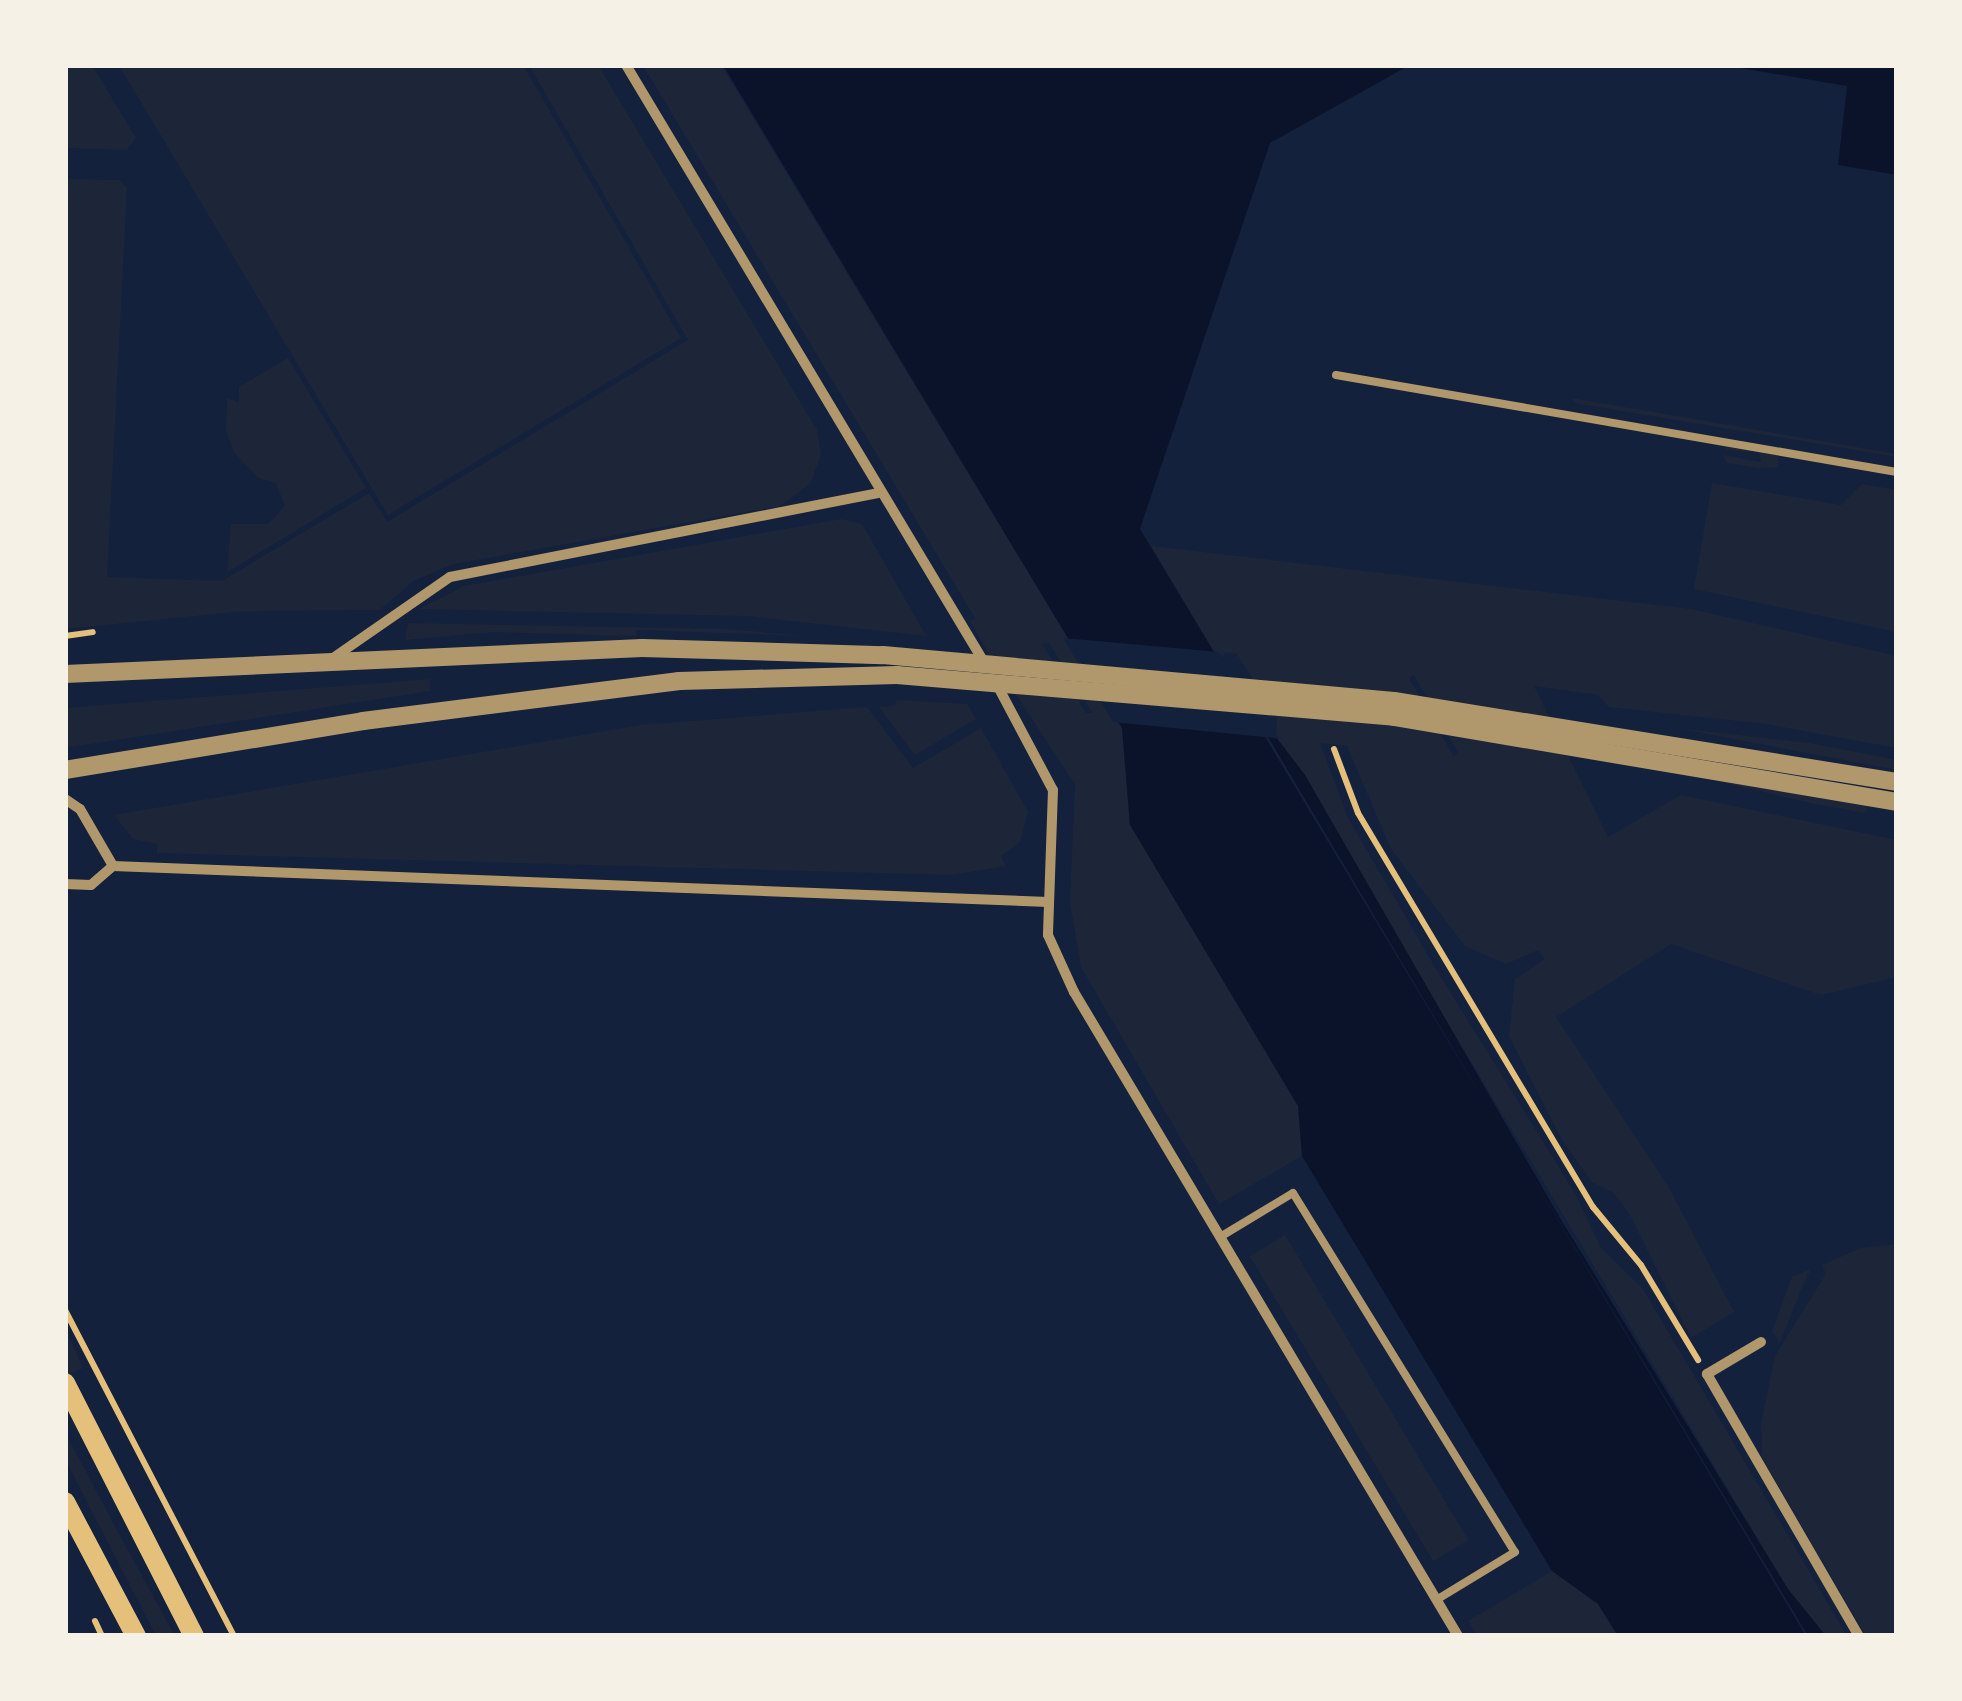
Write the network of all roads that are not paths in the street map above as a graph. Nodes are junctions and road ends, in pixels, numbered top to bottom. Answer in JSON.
{"nodes":[{"id":1,"x":626,"y":65,"type":"edge"},
{"id":2,"x":1336,"y":375,"type":"dead end"},
{"id":3,"x":1897,"y":472,"type":"edge"},
{"id":4,"x":878,"y":493,"type":"junction"},
{"id":5,"x":332,"y":659,"type":"junction"},
{"id":6,"x":65,"y":674,"type":"edge"},
{"id":7,"x":65,"y":770,"type":"edge"},
{"id":8,"x":1897,"y":782,"type":"edge"},
{"id":9,"x":65,"y":799,"type":"edge"},
{"id":10,"x":1897,"y":802,"type":"edge"},
{"id":11,"x":113,"y":866,"type":"junction"},
{"id":12,"x":65,"y":884,"type":"edge"},
{"id":13,"x":1048,"y":902,"type":"junction"},
{"id":14,"x":1220,"y":1237,"type":"junction"},
{"id":15,"x":1761,"y":1342,"type":"dead end"},
{"id":16,"x":65,"y":1384,"type":"edge"},
{"id":17,"x":65,"y":1502,"type":"edge"},
{"id":18,"x":1436,"y":1600,"type":"junction"},
{"id":19,"x":136,"y":1636,"type":"edge"},
{"id":20,"x":194,"y":1636,"type":"edge"},
{"id":21,"x":1458,"y":1636,"type":"edge"},
{"id":22,"x":1860,"y":1636,"type":"edge"}],
"edges":[{"from":1,"to":4,"type":"street"},
{"from":2,"to":3,"type":"lane"},
{"from":4,"to":5,"type":"street"},
{"from":4,"to":13,"type":"street"},
{"from":5,"to":6,"type":"street"},
{"from":5,"to":8,"type":"street"},
{"from":7,"to":10,"type":"street"},
{"from":9,"to":11,"type":"street"},
{"from":11,"to":12,"type":"street"},
{"from":11,"to":13,"type":"street"},
{"from":13,"to":14,"type":"street"},
{"from":14,"to":18,"type":"street"},
{"from":14,"to":18,"type":"lane"},
{"from":15,"to":22,"type":"street"},
{"from":16,"to":20,"type":"main road"},
{"from":17,"to":19,"type":"main road"},
{"from":18,"to":21,"type":"street"}]}
